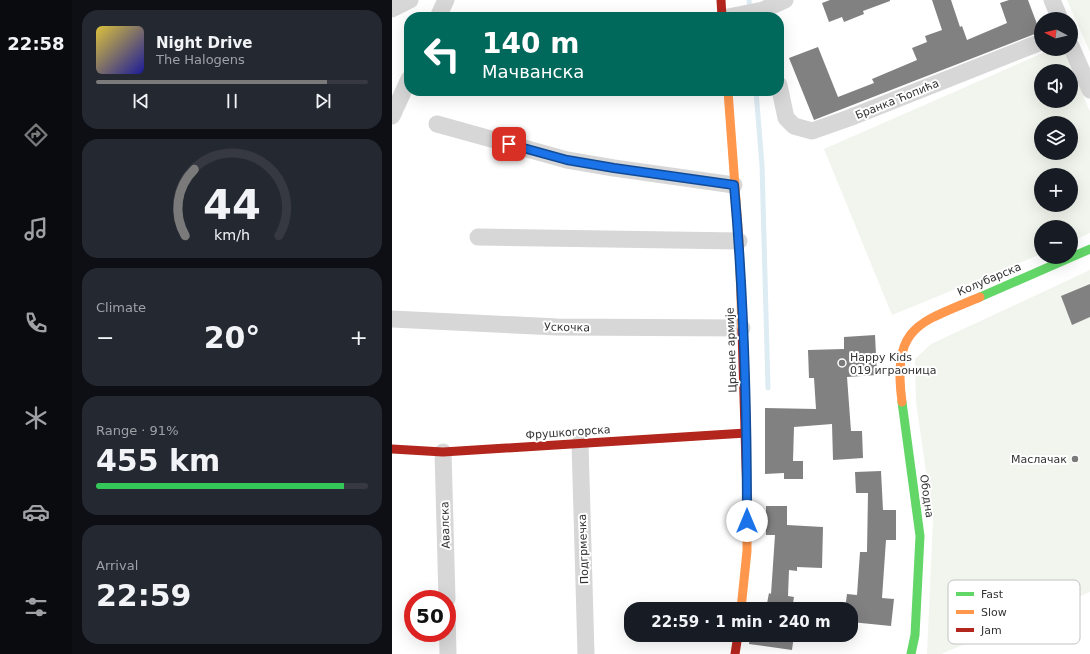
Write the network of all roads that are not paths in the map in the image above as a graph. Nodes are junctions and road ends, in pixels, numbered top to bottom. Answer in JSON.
{"nodes":[{"id":1,"x":410,"y":0,"type":"edge"},
{"id":2,"x":446,"y":0,"type":"edge"},
{"id":3,"x":721,"y":0,"type":"edge"},
{"id":4,"x":785,"y":0,"type":"edge"},
{"id":5,"x":1052,"y":0,"type":"edge"},
{"id":6,"x":392,"y":10,"type":"edge"},
{"id":7,"x":440,"y":12,"type":"edge"},
{"id":8,"x":722,"y":12,"type":"edge"},
{"id":9,"x":767,"y":12,"type":"edge"},
{"id":10,"x":1057,"y":12,"type":"edge"},
{"id":11,"x":1034,"y":45,"type":"edge"},
{"id":12,"x":1075,"y":56,"type":"edge"},
{"id":13,"x":404,"y":90,"type":"edge"},
{"id":14,"x":1090,"y":90,"type":"edge"},
{"id":15,"x":728,"y":96,"type":"edge"},
{"id":16,"x":781,"y":96,"type":"edge"},
{"id":17,"x":392,"y":116,"type":"edge"},
{"id":18,"x":437,"y":124,"type":"dead end"},
{"id":19,"x":734,"y":185,"type":"junction"},
{"id":20,"x":478,"y":237,"type":"dead end"},
{"id":21,"x":739,"y":241,"type":"junction"},
{"id":22,"x":1090,"y":249,"type":"edge"},
{"id":23,"x":392,"y":319,"type":"edge"},
{"id":24,"x":742,"y":328,"type":"junction"},
{"id":25,"x":905,"y":342,"type":"joint"},
{"id":26,"x":746,"y":433,"type":"junction"},
{"id":27,"x":580,"y":443,"type":"junction"},
{"id":28,"x":392,"y":449,"type":"edge"},
{"id":29,"x":443,"y":452,"type":"junction"},
{"id":30,"x":447,"y":590,"type":"edge"},
{"id":31,"x":742,"y":602,"type":"edge"},
{"id":32,"x":448,"y":642,"type":"edge"},
{"id":33,"x":737,"y":642,"type":"edge"},
{"id":34,"x":448,"y":654,"type":"edge"},
{"id":35,"x":586,"y":654,"type":"edge"},
{"id":36,"x":735,"y":654,"type":"edge"},
{"id":37,"x":911,"y":654,"type":"edge"}],
"edges":[{"from":1,"to":6,"type":"street"},
{"from":2,"to":7,"type":"street"},
{"from":3,"to":8,"type":"street"},
{"from":4,"to":9,"type":"street"},
{"from":5,"to":10,"type":"street"},
{"from":11,"to":16,"type":"street","name":"Бранка Ћопића"},
{"from":12,"to":14,"type":"street"},
{"from":13,"to":17,"type":"street"},
{"from":15,"to":19,"type":"street","name":"Црвене армије"},
{"from":18,"to":19,"type":"street"},
{"from":19,"to":21,"type":"street","name":"Црвене армије"},
{"from":20,"to":21,"type":"street"},
{"from":21,"to":24,"type":"street","name":"Црвене армије"},
{"from":22,"to":25,"type":"street","name":"Колубарска"},
{"from":23,"to":24,"type":"street","name":"Ускочка"},
{"from":24,"to":26,"type":"street","name":"Црвене армије"},
{"from":25,"to":37,"type":"street","name":"Ободна"},
{"from":26,"to":27,"type":"street","name":"Фрушкогорска"},
{"from":26,"to":31,"type":"street","name":"Црвене армије"},
{"from":27,"to":29,"type":"street","name":"Фрушкогорска"},
{"from":27,"to":35,"type":"street","name":"Подгрмечка"},
{"from":28,"to":29,"type":"street","name":"Фрушкогорска"},
{"from":29,"to":30,"type":"street","name":"Авалска"},
{"from":32,"to":34,"type":"street"},
{"from":33,"to":36,"type":"street"}]}
